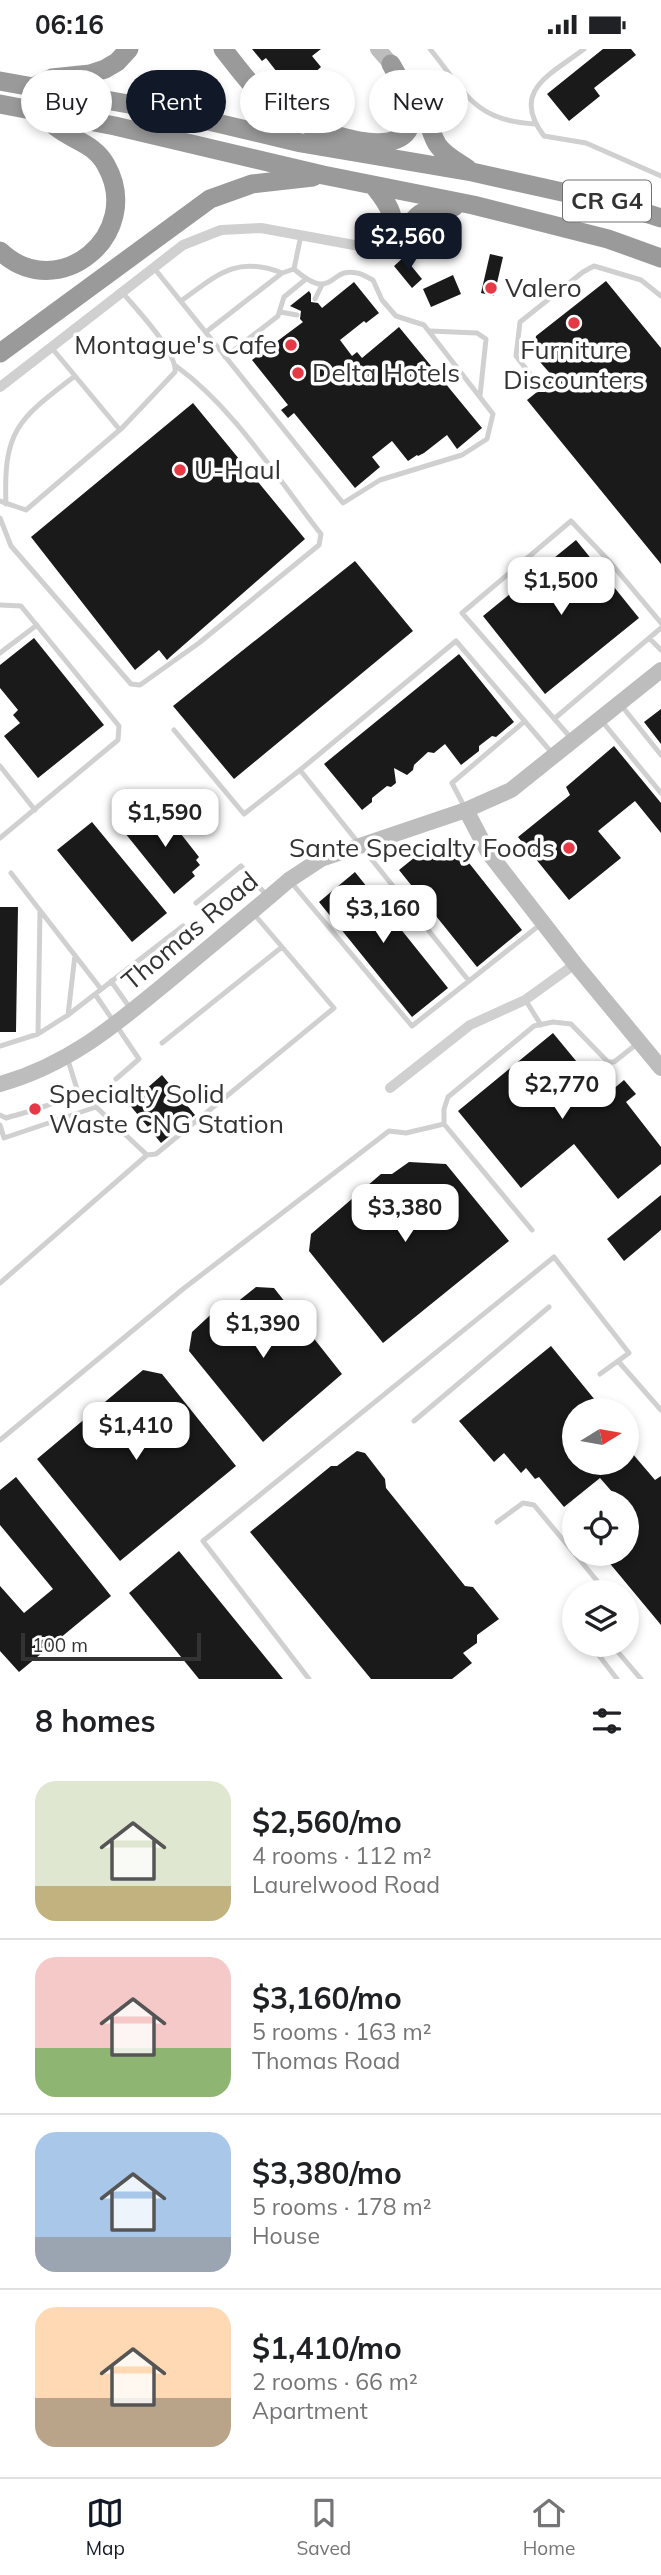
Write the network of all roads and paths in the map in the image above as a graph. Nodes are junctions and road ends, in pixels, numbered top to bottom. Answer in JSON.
{"nodes":[{"id":1,"x":129,"y":49,"type":"edge"},
{"id":2,"x":223,"y":49,"type":"edge"},
{"id":3,"x":430,"y":49,"type":"edge"},
{"id":4,"x":584,"y":49,"type":"edge"},
{"id":5,"x":385,"y":54,"type":"edge"},
{"id":6,"x":102,"y":70,"type":"edge"},
{"id":7,"x":112,"y":101,"type":"edge"},
{"id":8,"x":535,"y":124,"type":"junction"},
{"id":9,"x":112,"y":125,"type":"edge"},
{"id":10,"x":66,"y":133,"type":"edge"},
{"id":11,"x":377,"y":144,"type":"junction"},
{"id":12,"x":405,"y":160,"type":"junction"},
{"id":13,"x":472,"y":172,"type":"junction"},
{"id":14,"x":323,"y":175,"type":"junction"},
{"id":15,"x":661,"y":176,"type":"edge"},
{"id":16,"x":373,"y":185,"type":"junction"},
{"id":17,"x":473,"y":205,"type":"junction"},
{"id":18,"x":661,"y":218,"type":"edge"},
{"id":19,"x":300,"y":235,"type":"junction"},
{"id":20,"x":365,"y":247,"type":"junction"},
{"id":21,"x":0,"y":251,"type":"edge"},
{"id":22,"x":661,"y":258,"type":"edge"},
{"id":23,"x":154,"y":268,"type":"junction"},
{"id":24,"x":294,"y":269,"type":"junction"},
{"id":25,"x":282,"y":273,"type":"junction"},
{"id":26,"x":306,"y":279,"type":"junction"},
{"id":27,"x":322,"y":285,"type":"junction"},
{"id":28,"x":122,"y":292,"type":"junction"},
{"id":29,"x":661,"y":296,"type":"edge"},
{"id":30,"x":315,"y":299,"type":"dead end"},
{"id":31,"x":181,"y":302,"type":"junction"},
{"id":32,"x":280,"y":312,"type":"junction"},
{"id":33,"x":297,"y":315,"type":"dead end"},
{"id":34,"x":429,"y":331,"type":"junction"},
{"id":35,"x":206,"y":333,"type":"junction"},
{"id":36,"x":51,"y":347,"type":"junction"},
{"id":37,"x":0,"y":353,"type":"edge"},
{"id":38,"x":225,"y":357,"type":"junction"},
{"id":39,"x":176,"y":366,"type":"junction"},
{"id":40,"x":75,"y":376,"type":"junction"},
{"id":41,"x":0,"y":387,"type":"edge"},
{"id":42,"x":541,"y":388,"type":"dead end"},
{"id":43,"x":480,"y":397,"type":"junction"},
{"id":44,"x":120,"y":430,"type":"junction"},
{"id":45,"x":3,"y":502,"type":"edge"},
{"id":46,"x":0,"y":518,"type":"edge"},
{"id":47,"x":0,"y":605,"type":"edge"},
{"id":48,"x":37,"y":625,"type":"junction"},
{"id":49,"x":661,"y":626,"type":"edge"},
{"id":50,"x":649,"y":638,"type":"junction"},
{"id":51,"x":661,"y":650,"type":"edge"},
{"id":52,"x":0,"y":653,"type":"edge"},
{"id":53,"x":661,"y":670,"type":"edge"},
{"id":54,"x":620,"y":703,"type":"junction"},
{"id":55,"x":600,"y":718,"type":"junction"},
{"id":56,"x":554,"y":719,"type":"junction"},
{"id":57,"x":525,"y":721,"type":"junction"},
{"id":58,"x":174,"y":730,"type":"dead end"},
{"id":59,"x":573,"y":740,"type":"junction"},
{"id":60,"x":554,"y":755,"type":"junction"},
{"id":61,"x":661,"y":755,"type":"edge"},
{"id":62,"x":0,"y":766,"type":"edge"},
{"id":63,"x":300,"y":770,"type":"junction"},
{"id":64,"x":661,"y":793,"type":"edge"},
{"id":65,"x":35,"y":810,"type":"junction"},
{"id":66,"x":466,"y":810,"type":"junction"},
{"id":67,"x":0,"y":838,"type":"edge"},
{"id":68,"x":359,"y":845,"type":"junction"},
{"id":69,"x":11,"y":873,"type":"dead end"},
{"id":70,"x":289,"y":880,"type":"junction"},
{"id":71,"x":268,"y":897,"type":"junction"},
{"id":72,"x":196,"y":903,"type":"dead end"},
{"id":73,"x":40,"y":911,"type":"junction"},
{"id":74,"x":252,"y":911,"type":"junction"},
{"id":75,"x":543,"y":922,"type":"junction"},
{"id":76,"x":183,"y":926,"type":"dead end"},
{"id":77,"x":282,"y":947,"type":"junction"},
{"id":78,"x":75,"y":955,"type":"junction"},
{"id":79,"x":575,"y":964,"type":"junction"},
{"id":80,"x":111,"y":981,"type":"junction"},
{"id":81,"x":469,"y":981,"type":"junction"},
{"id":82,"x":101,"y":989,"type":"junction"},
{"id":83,"x":94,"y":994,"type":"junction"},
{"id":84,"x":526,"y":1000,"type":"junction"},
{"id":85,"x":132,"y":1011,"type":"junction"},
{"id":86,"x":68,"y":1015,"type":"junction"},
{"id":87,"x":116,"y":1024,"type":"junction"},
{"id":88,"x":541,"y":1025,"type":"junction"},
{"id":89,"x":38,"y":1034,"type":"junction"},
{"id":90,"x":639,"y":1042,"type":"junction"},
{"id":91,"x":162,"y":1043,"type":"dead end"},
{"id":92,"x":0,"y":1046,"type":"edge"},
{"id":93,"x":67,"y":1057,"type":"junction"},
{"id":94,"x":661,"y":1068,"type":"edge"},
{"id":95,"x":116,"y":1079,"type":"dead end"},
{"id":96,"x":0,"y":1084,"type":"edge"},
{"id":97,"x":77,"y":1089,"type":"junction"},
{"id":98,"x":390,"y":1089,"type":"dead end"},
{"id":99,"x":96,"y":1107,"type":"junction"},
{"id":100,"x":0,"y":1115,"type":"edge"},
{"id":101,"x":444,"y":1124,"type":"junction"},
{"id":102,"x":0,"y":1125,"type":"edge"},
{"id":103,"x":147,"y":1155,"type":"junction"},
{"id":104,"x":532,"y":1230,"type":"dead end"},
{"id":105,"x":0,"y":1283,"type":"edge"},
{"id":106,"x":549,"y":1307,"type":"dead end"},
{"id":107,"x":618,"y":1361,"type":"junction"},
{"id":108,"x":600,"y":1374,"type":"dead end"},
{"id":109,"x":661,"y":1410,"type":"edge"},
{"id":110,"x":414,"y":1421,"type":"dead end"},
{"id":111,"x":0,"y":1440,"type":"edge"},
{"id":112,"x":497,"y":1522,"type":"dead end"},
{"id":113,"x":562,"y":1539,"type":"edge"},
{"id":114,"x":585,"y":1566,"type":"edge"},
{"id":115,"x":596,"y":1580,"type":"edge"},
{"id":116,"x":600,"y":1657,"type":"edge"},
{"id":117,"x":622,"y":1657,"type":"edge"},
{"id":118,"x":309,"y":1679,"type":"edge"},
{"id":119,"x":617,"y":1679,"type":"edge"},
{"id":120,"x":641,"y":1679,"type":"edge"}],
"edges":[{"from":1,"to":6,"type":"highway"},
{"from":2,"to":11,"type":"highway"},
{"from":3,"to":8,"type":"lane"},
{"from":4,"to":8,"type":"lane"},
{"from":5,"to":11,"type":"highway"},
{"from":5,"to":13,"type":"highway"},
{"from":7,"to":12,"type":"highway","number":"CR G4"},
{"from":8,"to":15,"type":"lane"},
{"from":9,"to":14,"type":"highway","number":"CR G4"},
{"from":10,"to":21,"type":"highway"},
{"from":11,"to":12,"type":"highway"},
{"from":12,"to":13,"type":"highway","number":"CR G4"},
{"from":13,"to":18,"type":"highway","number":"CR G4"},
{"from":14,"to":16,"type":"highway","number":"CR G4"},
{"from":14,"to":37,"type":"highway"},
{"from":16,"to":17,"type":"highway","number":"CR G4"},
{"from":16,"to":20,"type":"highway"},
{"from":17,"to":20,"type":"highway"},
{"from":17,"to":22,"type":"highway","number":"CR G4"},
{"from":19,"to":20,"type":"street"},
{"from":19,"to":23,"type":"street"},
{"from":19,"to":24,"type":"lane"},
{"from":23,"to":28,"type":"street"},
{"from":23,"to":31,"type":"lane"},
{"from":24,"to":25,"type":"lane"},
{"from":24,"to":26,"type":"lane"},
{"from":25,"to":31,"type":"lane"},
{"from":25,"to":35,"type":"lane"},
{"from":26,"to":27,"type":"lane"},
{"from":26,"to":32,"type":"lane"},
{"from":27,"to":30,"type":"lane"},
{"from":27,"to":34,"type":"lane"},
{"from":28,"to":36,"type":"street"},
{"from":28,"to":39,"type":"lane"},
{"from":29,"to":42,"type":"lane"},
{"from":31,"to":35,"type":"lane"},
{"from":32,"to":33,"type":"lane"},
{"from":32,"to":38,"type":"lane"},
{"from":34,"to":43,"type":"lane"},
{"from":34,"to":43,"type":"lane"},
{"from":35,"to":38,"type":"lane"},
{"from":36,"to":40,"type":"lane"},
{"from":36,"to":41,"type":"street"},
{"from":38,"to":43,"type":"lane"},
{"from":39,"to":44,"type":"lane"},
{"from":39,"to":46,"type":"lane"},
{"from":40,"to":44,"type":"lane"},
{"from":40,"to":45,"type":"lane"},
{"from":44,"to":45,"type":"lane"},
{"from":47,"to":48,"type":"lane"},
{"from":48,"to":52,"type":"lane"},
{"from":48,"to":65,"type":"lane"},
{"from":49,"to":50,"type":"lane"},
{"from":49,"to":56,"type":"lane"},
{"from":50,"to":51,"type":"lane"},
{"from":50,"to":56,"type":"lane"},
{"from":53,"to":54,"type":"street","name":"Thomas Road"},
{"from":54,"to":55,"type":"street","name":"Thomas Road"},
{"from":54,"to":61,"type":"lane"},
{"from":55,"to":59,"type":"street","name":"Thomas Road"},
{"from":55,"to":64,"type":"lane"},
{"from":56,"to":59,"type":"lane"},
{"from":57,"to":60,"type":"lane"},
{"from":57,"to":63,"type":"lane"},
{"from":57,"to":66,"type":"lane"},
{"from":58,"to":63,"type":"lane"},
{"from":59,"to":60,"type":"street","name":"Thomas Road"},
{"from":60,"to":66,"type":"street","name":"Thomas Road"},
{"from":62,"to":65,"type":"lane"},
{"from":63,"to":68,"type":"lane"},
{"from":65,"to":67,"type":"lane"},
{"from":66,"to":68,"type":"street","name":"Thomas Road"},
{"from":66,"to":75,"type":"street"},
{"from":68,"to":70,"type":"street","name":"Thomas Road"},
{"from":68,"to":81,"type":"lane"},
{"from":69,"to":73,"type":"lane"},
{"from":70,"to":71,"type":"street","name":"Thomas Road"},
{"from":70,"to":81,"type":"lane"},
{"from":71,"to":72,"type":"lane"},
{"from":71,"to":74,"type":"street","name":"Thomas Road"},
{"from":73,"to":78,"type":"lane"},
{"from":73,"to":89,"type":"lane"},
{"from":74,"to":77,"type":"lane"},
{"from":74,"to":85,"type":"street","name":"Thomas Road"},
{"from":75,"to":79,"type":"street"},
{"from":75,"to":81,"type":"lane"},
{"from":76,"to":80,"type":"lane"},
{"from":77,"to":91,"type":"lane"},
{"from":77,"to":103,"type":"lane"},
{"from":78,"to":82,"type":"lane"},
{"from":78,"to":86,"type":"lane"},
{"from":79,"to":84,"type":"street"},
{"from":79,"to":90,"type":"street"},
{"from":80,"to":82,"type":"lane"},
{"from":80,"to":85,"type":"lane"},
{"from":82,"to":83,"type":"lane"},
{"from":83,"to":86,"type":"lane"},
{"from":83,"to":87,"type":"lane"},
{"from":84,"to":88,"type":"lane"},
{"from":84,"to":98,"type":"street"},
{"from":85,"to":87,"type":"street","name":"Thomas Road"},
{"from":86,"to":89,"type":"lane"},
{"from":87,"to":93,"type":"street","name":"Thomas Road"},
{"from":87,"to":95,"type":"lane"},
{"from":88,"to":90,"type":"lane"},
{"from":88,"to":101,"type":"lane"},
{"from":89,"to":92,"type":"lane"},
{"from":90,"to":94,"type":"street"},
{"from":93,"to":96,"type":"street","name":"Thomas Road"},
{"from":93,"to":97,"type":"lane"},
{"from":97,"to":99,"type":"lane"},
{"from":97,"to":100,"type":"lane"},
{"from":99,"to":102,"type":"lane"},
{"from":99,"to":103,"type":"lane"},
{"from":101,"to":104,"type":"lane"},
{"from":101,"to":111,"type":"lane"},
{"from":103,"to":105,"type":"lane"},
{"from":106,"to":110,"type":"lane"},
{"from":107,"to":108,"type":"lane"},
{"from":107,"to":109,"type":"lane"},
{"from":107,"to":118,"type":"lane"},
{"from":112,"to":113,"type":"lane"},
{"from":114,"to":115,"type":"lane"},
{"from":116,"to":119,"type":"lane"},
{"from":117,"to":120,"type":"lane"}]}
